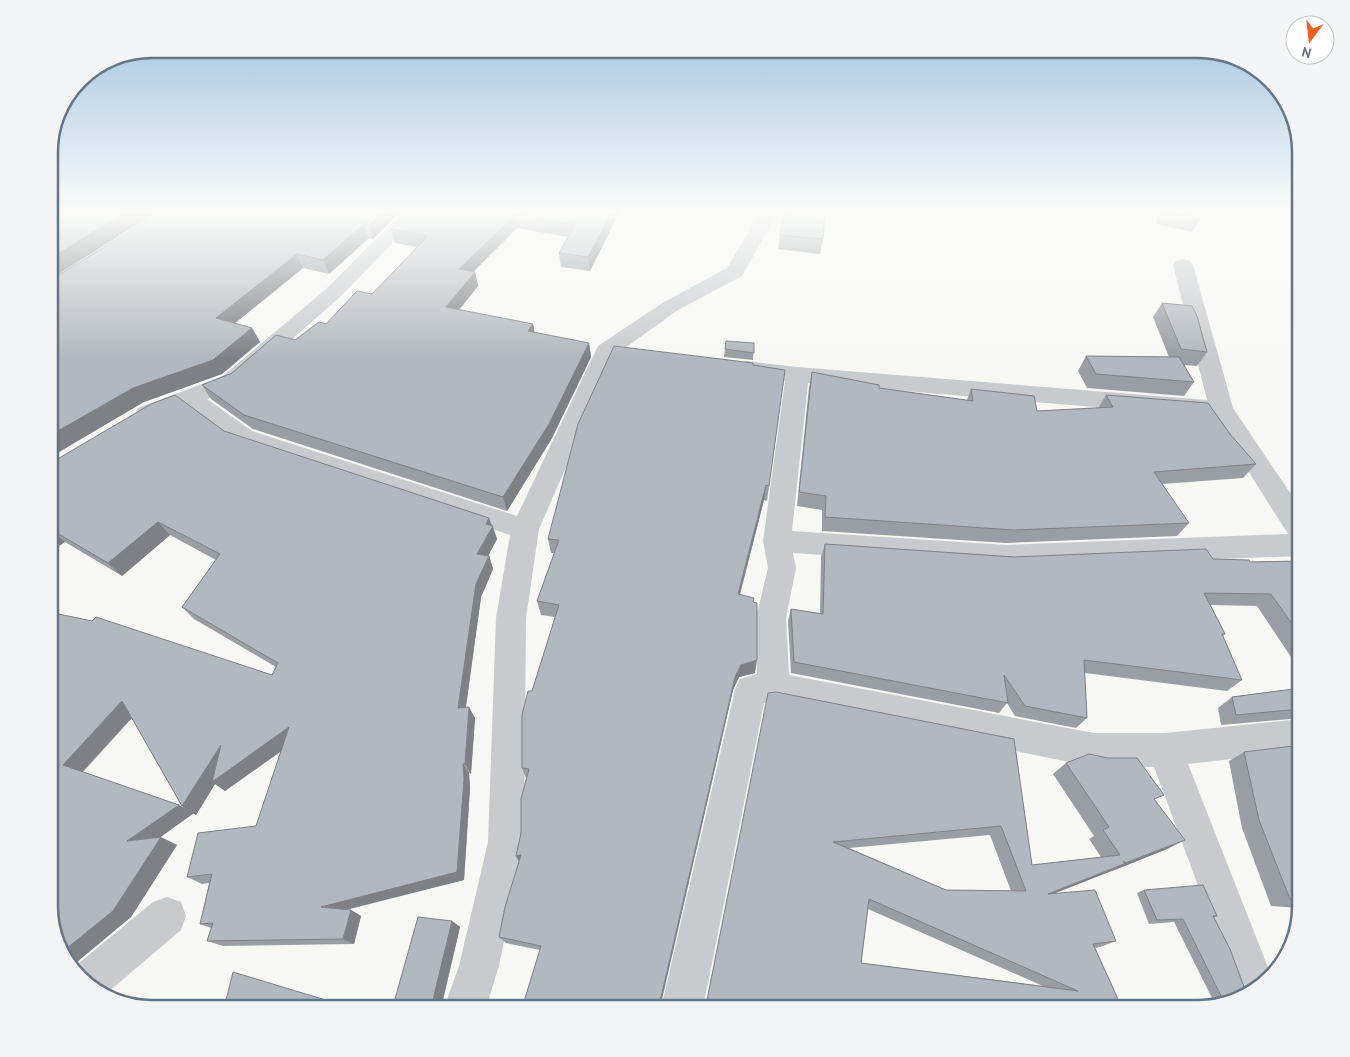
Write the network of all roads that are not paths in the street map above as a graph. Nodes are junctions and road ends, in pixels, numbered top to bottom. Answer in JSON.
{"nodes":[{"id":1,"x":366,"y":260,"type":"edge"},
{"id":2,"x":741,"y":260,"type":"edge"},
{"id":3,"x":1183,"y":265,"type":"dead end"},
{"id":4,"x":720,"y":365,"type":"edge"},
{"id":5,"x":797,"y":375,"type":"junction"},
{"id":6,"x":189,"y":398,"type":"junction"},
{"id":7,"x":1221,"y":409,"type":"junction"},
{"id":8,"x":127,"y":425,"type":"edge"},
{"id":9,"x":1292,"y":517,"type":"edge"},
{"id":10,"x":526,"y":529,"type":"junction"},
{"id":11,"x":777,"y":541,"type":"junction"},
{"id":12,"x":1292,"y":545,"type":"edge"},
{"id":13,"x":773,"y":687,"type":"junction"},
{"id":14,"x":1292,"y":736,"type":"edge"},
{"id":15,"x":1166,"y":750,"type":"junction"},
{"id":16,"x":167,"y":916,"type":"dead end"},
{"id":17,"x":92,"y":979,"type":"edge"},
{"id":18,"x":1254,"y":982,"type":"edge"},
{"id":19,"x":468,"y":1000,"type":"edge"},
{"id":20,"x":684,"y":1000,"type":"edge"}],
"edges":[{"from":1,"to":6,"type":"street"},
{"from":2,"to":10,"type":"street"},
{"from":3,"to":7,"type":"street"},
{"from":4,"to":5,"type":"street"},
{"from":5,"to":7,"type":"street"},
{"from":5,"to":11,"type":"street"},
{"from":6,"to":8,"type":"street"},
{"from":6,"to":10,"type":"street"},
{"from":7,"to":9,"type":"street"},
{"from":10,"to":19,"type":"street"},
{"from":11,"to":12,"type":"street"},
{"from":11,"to":13,"type":"street"},
{"from":13,"to":15,"type":"street"},
{"from":13,"to":20,"type":"street"},
{"from":14,"to":15,"type":"street"},
{"from":15,"to":18,"type":"street"},
{"from":16,"to":17,"type":"street"}]}
